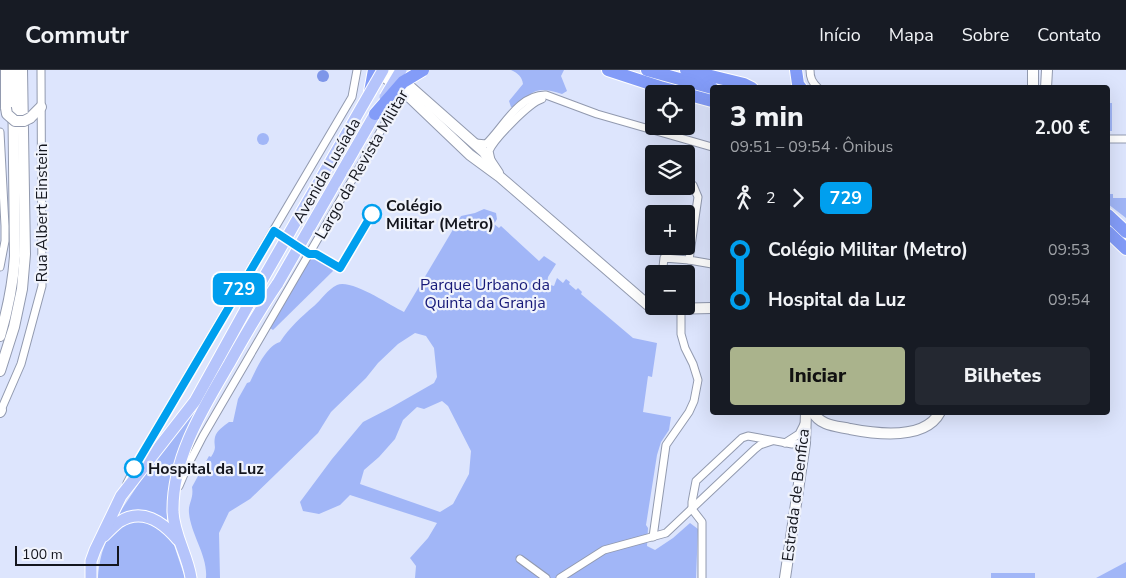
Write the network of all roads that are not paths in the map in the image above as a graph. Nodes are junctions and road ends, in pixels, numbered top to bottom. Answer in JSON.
{"nodes":[{"id":1,"x":6,"y":70,"type":"edge"},
{"id":2,"x":14,"y":70,"type":"edge"},
{"id":3,"x":22,"y":70,"type":"edge"},
{"id":4,"x":41,"y":70,"type":"edge"},
{"id":5,"x":356,"y":70,"type":"edge"},
{"id":6,"x":374,"y":70,"type":"edge"},
{"id":7,"x":383,"y":70,"type":"edge"},
{"id":8,"x":391,"y":70,"type":"edge"},
{"id":9,"x":401,"y":70,"type":"edge"},
{"id":10,"x":423,"y":70,"type":"edge"},
{"id":11,"x":608,"y":70,"type":"edge"},
{"id":12,"x":647,"y":70,"type":"edge"},
{"id":13,"x":686,"y":70,"type":"edge"},
{"id":14,"x":796,"y":70,"type":"edge"},
{"id":15,"x":810,"y":70,"type":"edge"},
{"id":16,"x":1033,"y":70,"type":"edge"},
{"id":17,"x":1042,"y":70,"type":"edge"},
{"id":18,"x":1047,"y":70,"type":"edge"},
{"id":19,"x":746,"y":85,"type":"edge"},
{"id":20,"x":799,"y":85,"type":"edge"},
{"id":21,"x":815,"y":85,"type":"edge"},
{"id":22,"x":1033,"y":85,"type":"edge"},
{"id":23,"x":1046,"y":85,"type":"edge"},
{"id":24,"x":710,"y":87,"type":"edge"},
{"id":25,"x":406,"y":88,"type":"junction"},
{"id":26,"x":369,"y":94,"type":"junction"},
{"id":27,"x":555,"y":99,"type":"junction"},
{"id":28,"x":710,"y":100,"type":"edge"},
{"id":29,"x":41,"y":107,"type":"junction"},
{"id":30,"x":375,"y":114,"type":"junction"},
{"id":31,"x":0,"y":132,"type":"edge"},
{"id":32,"x":1110,"y":138,"type":"edge"},
{"id":33,"x":1126,"y":139,"type":"edge"},
{"id":34,"x":474,"y":143,"type":"junction"},
{"id":35,"x":710,"y":146,"type":"edge"},
{"id":36,"x":491,"y":161,"type":"junction"},
{"id":37,"x":500,"y":177,"type":"junction"},
{"id":38,"x":695,"y":191,"type":"edge"},
{"id":39,"x":1110,"y":217,"type":"edge"},
{"id":40,"x":1126,"y":232,"type":"edge"},
{"id":41,"x":1110,"y":234,"type":"edge"},
{"id":42,"x":1110,"y":241,"type":"edge"},
{"id":43,"x":1126,"y":249,"type":"edge"},
{"id":44,"x":689,"y":260,"type":"junction"},
{"id":45,"x":710,"y":264,"type":"edge"},
{"id":46,"x":663,"y":265,"type":"edge"},
{"id":47,"x":0,"y":267,"type":"edge"},
{"id":48,"x":645,"y":301,"type":"edge"},
{"id":49,"x":710,"y":308,"type":"edge"},
{"id":50,"x":695,"y":309,"type":"edge"},
{"id":51,"x":681,"y":315,"type":"edge"},
{"id":52,"x":0,"y":336,"type":"edge"},
{"id":53,"x":230,"y":351,"type":"junction"},
{"id":54,"x":0,"y":371,"type":"edge"},
{"id":55,"x":0,"y":411,"type":"edge"},
{"id":56,"x":814,"y":415,"type":"edge"},
{"id":57,"x":939,"y":415,"type":"edge"},
{"id":58,"x":805,"y":417,"type":"edge"},
{"id":59,"x":828,"y":425,"type":"junction"},
{"id":60,"x":751,"y":437,"type":"junction"},
{"id":61,"x":772,"y":441,"type":"junction"},
{"id":62,"x":805,"y":442,"type":"junction"},
{"id":63,"x":785,"y":443,"type":"junction"},
{"id":64,"x":755,"y":449,"type":"junction"},
{"id":65,"x":694,"y":488,"type":"junction"},
{"id":66,"x":121,"y":496,"type":"junction"},
{"id":67,"x":174,"y":498,"type":"junction"},
{"id":68,"x":703,"y":499,"type":"junction"},
{"id":69,"x":692,"y":509,"type":"junction"},
{"id":70,"x":653,"y":537,"type":"junction"},
{"id":71,"x":99,"y":540,"type":"junction"},
{"id":72,"x":181,"y":543,"type":"junction"},
{"id":73,"x":520,"y":559,"type":"dead end"},
{"id":74,"x":91,"y":578,"type":"edge"},
{"id":75,"x":191,"y":578,"type":"edge"},
{"id":76,"x":546,"y":578,"type":"edge"},
{"id":77,"x":560,"y":578,"type":"edge"},
{"id":78,"x":702,"y":578,"type":"edge"},
{"id":79,"x":785,"y":578,"type":"edge"}],
"edges":[{"from":1,"to":29,"type":"street","bridge":true},
{"from":2,"to":52,"type":"street"},
{"from":3,"to":54,"type":"street"},
{"from":4,"to":29,"type":"street","name":"Rua Albert Einstein"},
{"from":5,"to":66,"type":"street"},
{"from":6,"to":25,"type":"street"},
{"from":6,"to":26,"type":"highway"},
{"from":7,"to":26,"type":"main road","name":"Avenida Lusíada","bridge":true},
{"from":8,"to":25,"type":"street"},
{"from":9,"to":30,"type":"main road","name":"Avenida Lusíada","bridge":true},
{"from":10,"to":30,"type":"highway","bridge":true},
{"from":11,"to":28,"type":"highway"},
{"from":12,"to":24,"type":"highway"},
{"from":13,"to":19,"type":"highway"},
{"from":14,"to":20,"type":"highway"},
{"from":15,"to":21,"type":"street"},
{"from":16,"to":22,"type":"street"},
{"from":17,"to":23,"type":"street"},
{"from":18,"to":23,"type":"street"},
{"from":25,"to":34,"type":"street"},
{"from":25,"to":37,"type":"street"},
{"from":25,"to":67,"type":"street","name":"Largo da Revista Militar"},
{"from":26,"to":53,"type":"main road","name":"Avenida Lusíada","bridge":true},
{"from":27,"to":34,"type":"street"},
{"from":27,"to":35,"type":"street"},
{"from":27,"to":36,"type":"street"},
{"from":29,"to":55,"type":"street","name":"Rua Albert Einstein"},
{"from":30,"to":53,"type":"main road","name":"Avenida Lusíada","bridge":true},
{"from":31,"to":47,"type":"street"},
{"from":32,"to":33,"type":"street"},
{"from":34,"to":36,"type":"street"},
{"from":36,"to":37,"type":"street"},
{"from":37,"to":48,"type":"street"},
{"from":38,"to":44,"type":"street"},
{"from":39,"to":40,"type":"highway"},
{"from":41,"to":43,"type":"highway"},
{"from":42,"to":43,"type":"highway"},
{"from":44,"to":45,"type":"street"},
{"from":44,"to":46,"type":"street"},
{"from":49,"to":50,"type":"street"},
{"from":51,"to":70,"type":"street"},
{"from":53,"to":66,"type":"main road","name":"Avenida Lusíada"},
{"from":53,"to":67,"type":"main road","name":"Avenida Lusíada"},
{"from":56,"to":59,"type":"street"},
{"from":57,"to":59,"type":"street"},
{"from":58,"to":62,"type":"street","name":"Estrada de Benfica"},
{"from":58,"to":63,"type":"street"},
{"from":59,"to":62,"type":"street"},
{"from":60,"to":61,"type":"street"},
{"from":60,"to":64,"type":"street"},
{"from":60,"to":65,"type":"street"},
{"from":61,"to":63,"type":"street"},
{"from":61,"to":64,"type":"street"},
{"from":62,"to":63,"type":"street"},
{"from":62,"to":79,"type":"street","name":"Estrada de Benfica"},
{"from":64,"to":68,"type":"street"},
{"from":65,"to":68,"type":"street"},
{"from":65,"to":69,"type":"street"},
{"from":66,"to":71,"type":"main road","name":"Avenida Lusíada"},
{"from":67,"to":72,"type":"main road","name":"Avenida Lusíada"},
{"from":68,"to":69,"type":"street"},
{"from":69,"to":70,"type":"street"},
{"from":69,"to":78,"type":"street"},
{"from":70,"to":77,"type":"street"},
{"from":71,"to":72,"type":"main road"},
{"from":71,"to":74,"type":"main road","name":"Avenida Lusíada"},
{"from":72,"to":75,"type":"main road","name":"Avenida Lusíada"},
{"from":73,"to":76,"type":"street"}]}
